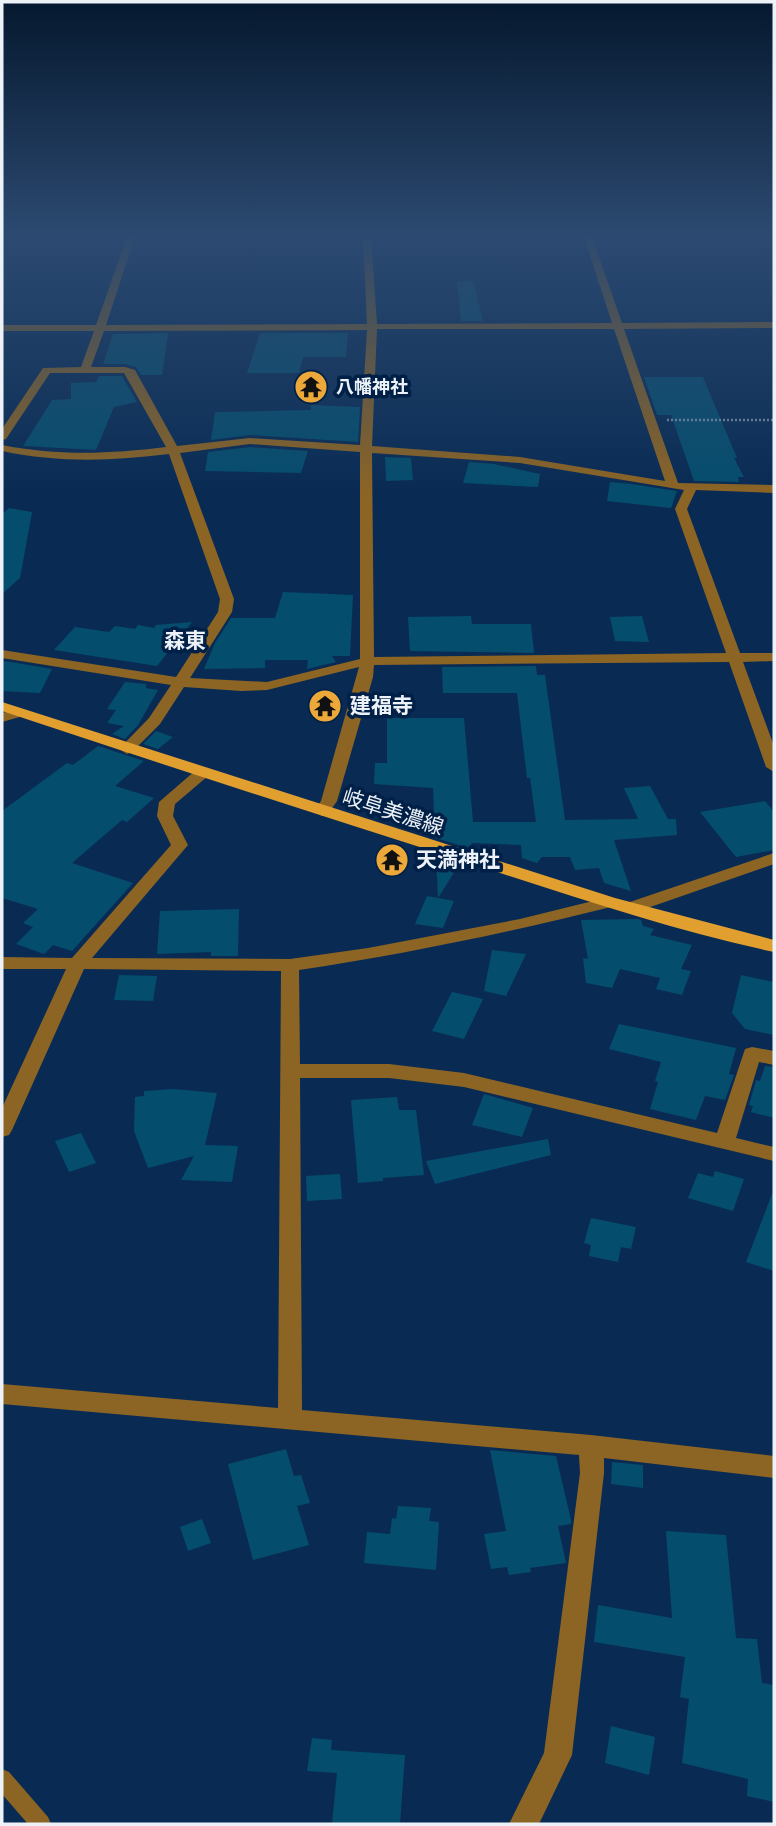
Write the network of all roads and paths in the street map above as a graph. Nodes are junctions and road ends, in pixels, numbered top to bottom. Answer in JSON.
{"nodes":[{"id":1,"x":101,"y":322,"type":"edge"},
{"id":2,"x":372,"y":322,"type":"edge"},
{"id":3,"x":617,"y":322,"type":"edge"},
{"id":4,"x":774,"y":325,"type":"edge"},
{"id":5,"x":618,"y":326,"type":"junction"},
{"id":6,"x":372,"y":327,"type":"junction"},
{"id":7,"x":2,"y":328,"type":"edge"},
{"id":8,"x":99,"y":328,"type":"junction"},
{"id":9,"x":85,"y":370,"type":"junction"},
{"id":10,"x":651,"y":420,"type":"junction"},
{"id":11,"x":774,"y":420,"type":"edge"},
{"id":12,"x":2,"y":437,"type":"edge"},
{"id":13,"x":2,"y":448,"type":"edge"},
{"id":14,"x":173,"y":449,"type":"junction"},
{"id":15,"x":366,"y":449,"type":"junction"},
{"id":16,"x":673,"y":486,"type":"junction"},
{"id":17,"x":691,"y":487,"type":"junction"},
{"id":18,"x":774,"y":489,"type":"edge"},
{"id":19,"x":2,"y":653,"type":"edge"},
{"id":20,"x":736,"y":657,"type":"junction"},
{"id":21,"x":774,"y":657,"type":"edge"},
{"id":22,"x":367,"y":661,"type":"junction"},
{"id":23,"x":179,"y":682,"type":"junction"},
{"id":24,"x":2,"y":706,"type":"edge"},
{"id":25,"x":10,"y":715,"type":"edge"},
{"id":26,"x":127,"y":749,"type":"junction"},
{"id":27,"x":774,"y":766,"type":"edge"},
{"id":28,"x":202,"y":773,"type":"junction"},
{"id":29,"x":322,"y":811,"type":"junction"},
{"id":30,"x":774,"y":858,"type":"edge"},
{"id":31,"x":609,"y":902,"type":"junction"},
{"id":32,"x":629,"y":908,"type":"junction"},
{"id":33,"x":774,"y":946,"type":"edge"},
{"id":34,"x":78,"y":962,"type":"junction"},
{"id":35,"x":2,"y":963,"type":"edge"},
{"id":36,"x":290,"y":965,"type":"junction"},
{"id":37,"x":774,"y":1058,"type":"edge"},
{"id":38,"x":290,"y":1071,"type":"junction"},
{"id":39,"x":2,"y":1130,"type":"edge"},
{"id":40,"x":725,"y":1140,"type":"junction"},
{"id":41,"x":774,"y":1154,"type":"edge"},
{"id":42,"x":2,"y":1394,"type":"edge"},
{"id":43,"x":290,"y":1418,"type":"junction"},
{"id":44,"x":591,"y":1446,"type":"junction"},
{"id":45,"x":774,"y":1467,"type":"edge"},
{"id":46,"x":2,"y":1779,"type":"edge"},
{"id":47,"x":41,"y":1824,"type":"edge"},
{"id":48,"x":524,"y":1824,"type":"edge"}],
"edges":[{"from":1,"to":8,"type":"street"},
{"from":2,"to":6,"type":"street"},
{"from":3,"to":5,"type":"street"},
{"from":4,"to":5,"type":"street"},
{"from":5,"to":6,"type":"street"},
{"from":5,"to":10,"type":"street"},
{"from":6,"to":8,"type":"street"},
{"from":6,"to":15,"type":"street"},
{"from":7,"to":8,"type":"street"},
{"from":8,"to":9,"type":"street"},
{"from":9,"to":12,"type":"street"},
{"from":9,"to":14,"type":"street"},
{"from":10,"to":11,"type":"path"},
{"from":10,"to":16,"type":"street"},
{"from":13,"to":14,"type":"street"},
{"from":14,"to":15,"type":"street"},
{"from":14,"to":23,"type":"street"},
{"from":15,"to":16,"type":"street"},
{"from":15,"to":22,"type":"street"},
{"from":16,"to":17,"type":"street"},
{"from":17,"to":18,"type":"street"},
{"from":17,"to":20,"type":"street"},
{"from":19,"to":23,"type":"street"},
{"from":20,"to":21,"type":"street"},
{"from":20,"to":22,"type":"street"},
{"from":20,"to":27,"type":"street"},
{"from":22,"to":23,"type":"street"},
{"from":22,"to":29,"type":"street"},
{"from":23,"to":26,"type":"street"},
{"from":24,"to":25,"type":"main road","name":"岐阜美濃線"},
{"from":25,"to":26,"type":"main road","name":"岐阜美濃線"},
{"from":26,"to":28,"type":"main road","name":"岐阜美濃線"},
{"from":28,"to":29,"type":"main road","name":"岐阜美濃線"},
{"from":28,"to":34,"type":"street"},
{"from":29,"to":31,"type":"main road","name":"岐阜美濃線"},
{"from":30,"to":32,"type":"street"},
{"from":31,"to":32,"type":"main road","name":"岐阜美濃線"},
{"from":31,"to":36,"type":"street"},
{"from":32,"to":33,"type":"main road","name":"岐阜美濃線"},
{"from":34,"to":35,"type":"street"},
{"from":34,"to":36,"type":"street"},
{"from":34,"to":39,"type":"street"},
{"from":36,"to":38,"type":"street"},
{"from":37,"to":40,"type":"street"},
{"from":38,"to":40,"type":"street"},
{"from":38,"to":43,"type":"street"},
{"from":40,"to":41,"type":"street"},
{"from":42,"to":43,"type":"street"},
{"from":43,"to":44,"type":"street"},
{"from":44,"to":45,"type":"street"},
{"from":44,"to":48,"type":"street"},
{"from":46,"to":47,"type":"lane"}]}
